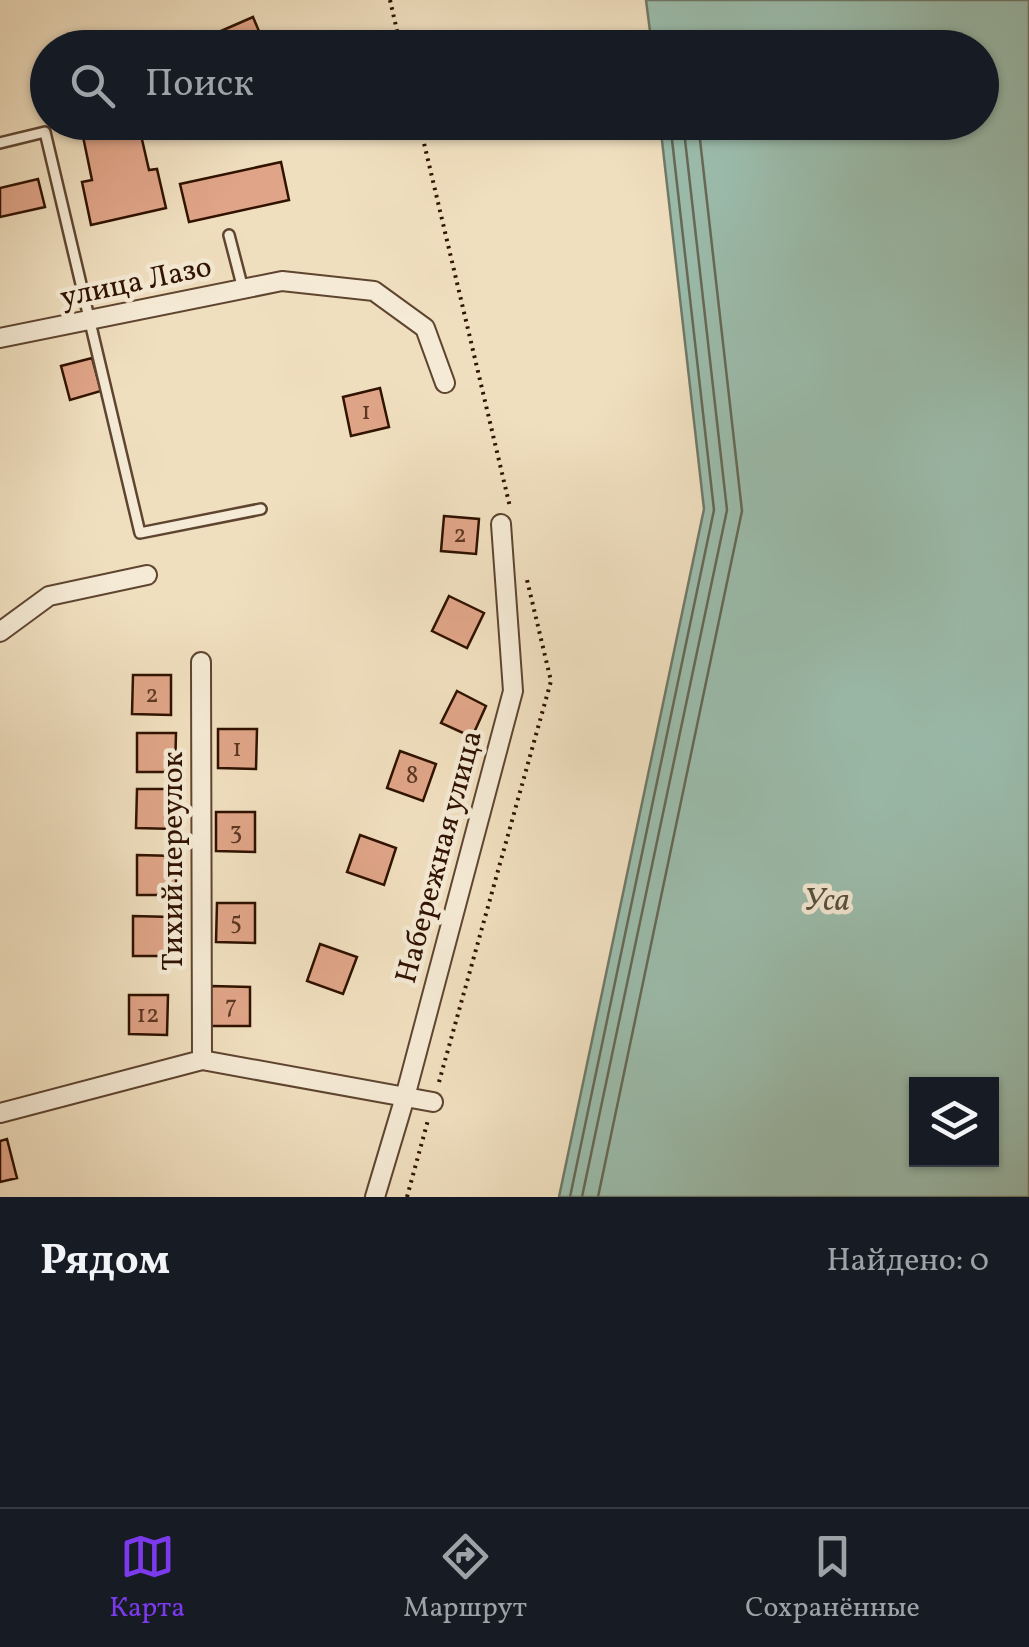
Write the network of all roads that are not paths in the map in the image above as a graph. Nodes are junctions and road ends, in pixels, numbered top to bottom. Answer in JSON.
{"nodes":[{"id":1,"x":30,"y":136,"type":"edge"},
{"id":2,"x":47,"y":140,"type":"edge"},
{"id":3,"x":0,"y":143,"type":"edge"},
{"id":4,"x":229,"y":235,"type":"dead end"},
{"id":5,"x":243,"y":289,"type":"junction"},
{"id":6,"x":89,"y":320,"type":"junction"},
{"id":7,"x":0,"y":338,"type":"edge"},
{"id":8,"x":445,"y":383,"type":"dead end"},
{"id":9,"x":261,"y":509,"type":"dead end"},
{"id":10,"x":506,"y":516,"type":"road end"},
{"id":11,"x":147,"y":575,"type":"dead end"},
{"id":12,"x":0,"y":632,"type":"edge"},
{"id":13,"x":202,"y":662,"type":"dead end"},
{"id":14,"x":202,"y":1060,"type":"junction"},
{"id":15,"x":405,"y":1097,"type":"junction"},
{"id":16,"x":433,"y":1102,"type":"road end"},
{"id":17,"x":0,"y":1112,"type":"edge"},
{"id":18,"x":375,"y":1197,"type":"edge"}],
"edges":[{"from":1,"to":3,"type":"lane"},
{"from":2,"to":6,"type":"lane"},
{"from":4,"to":5,"type":"lane"},
{"from":5,"to":6,"type":"street","name":"улица Лазо"},
{"from":5,"to":8,"type":"street","name":"улица Лазо"},
{"from":6,"to":7,"type":"street","name":"улица Лазо"},
{"from":6,"to":9,"type":"lane"},
{"from":10,"to":15,"type":"street","name":"Набережная улица"},
{"from":11,"to":12,"type":"street"},
{"from":13,"to":14,"type":"street","name":"Тихий переулок"},
{"from":14,"to":15,"type":"street"},
{"from":14,"to":17,"type":"street"},
{"from":15,"to":16,"type":"street"},
{"from":15,"to":18,"type":"street","name":"Набережная улица"}]}
